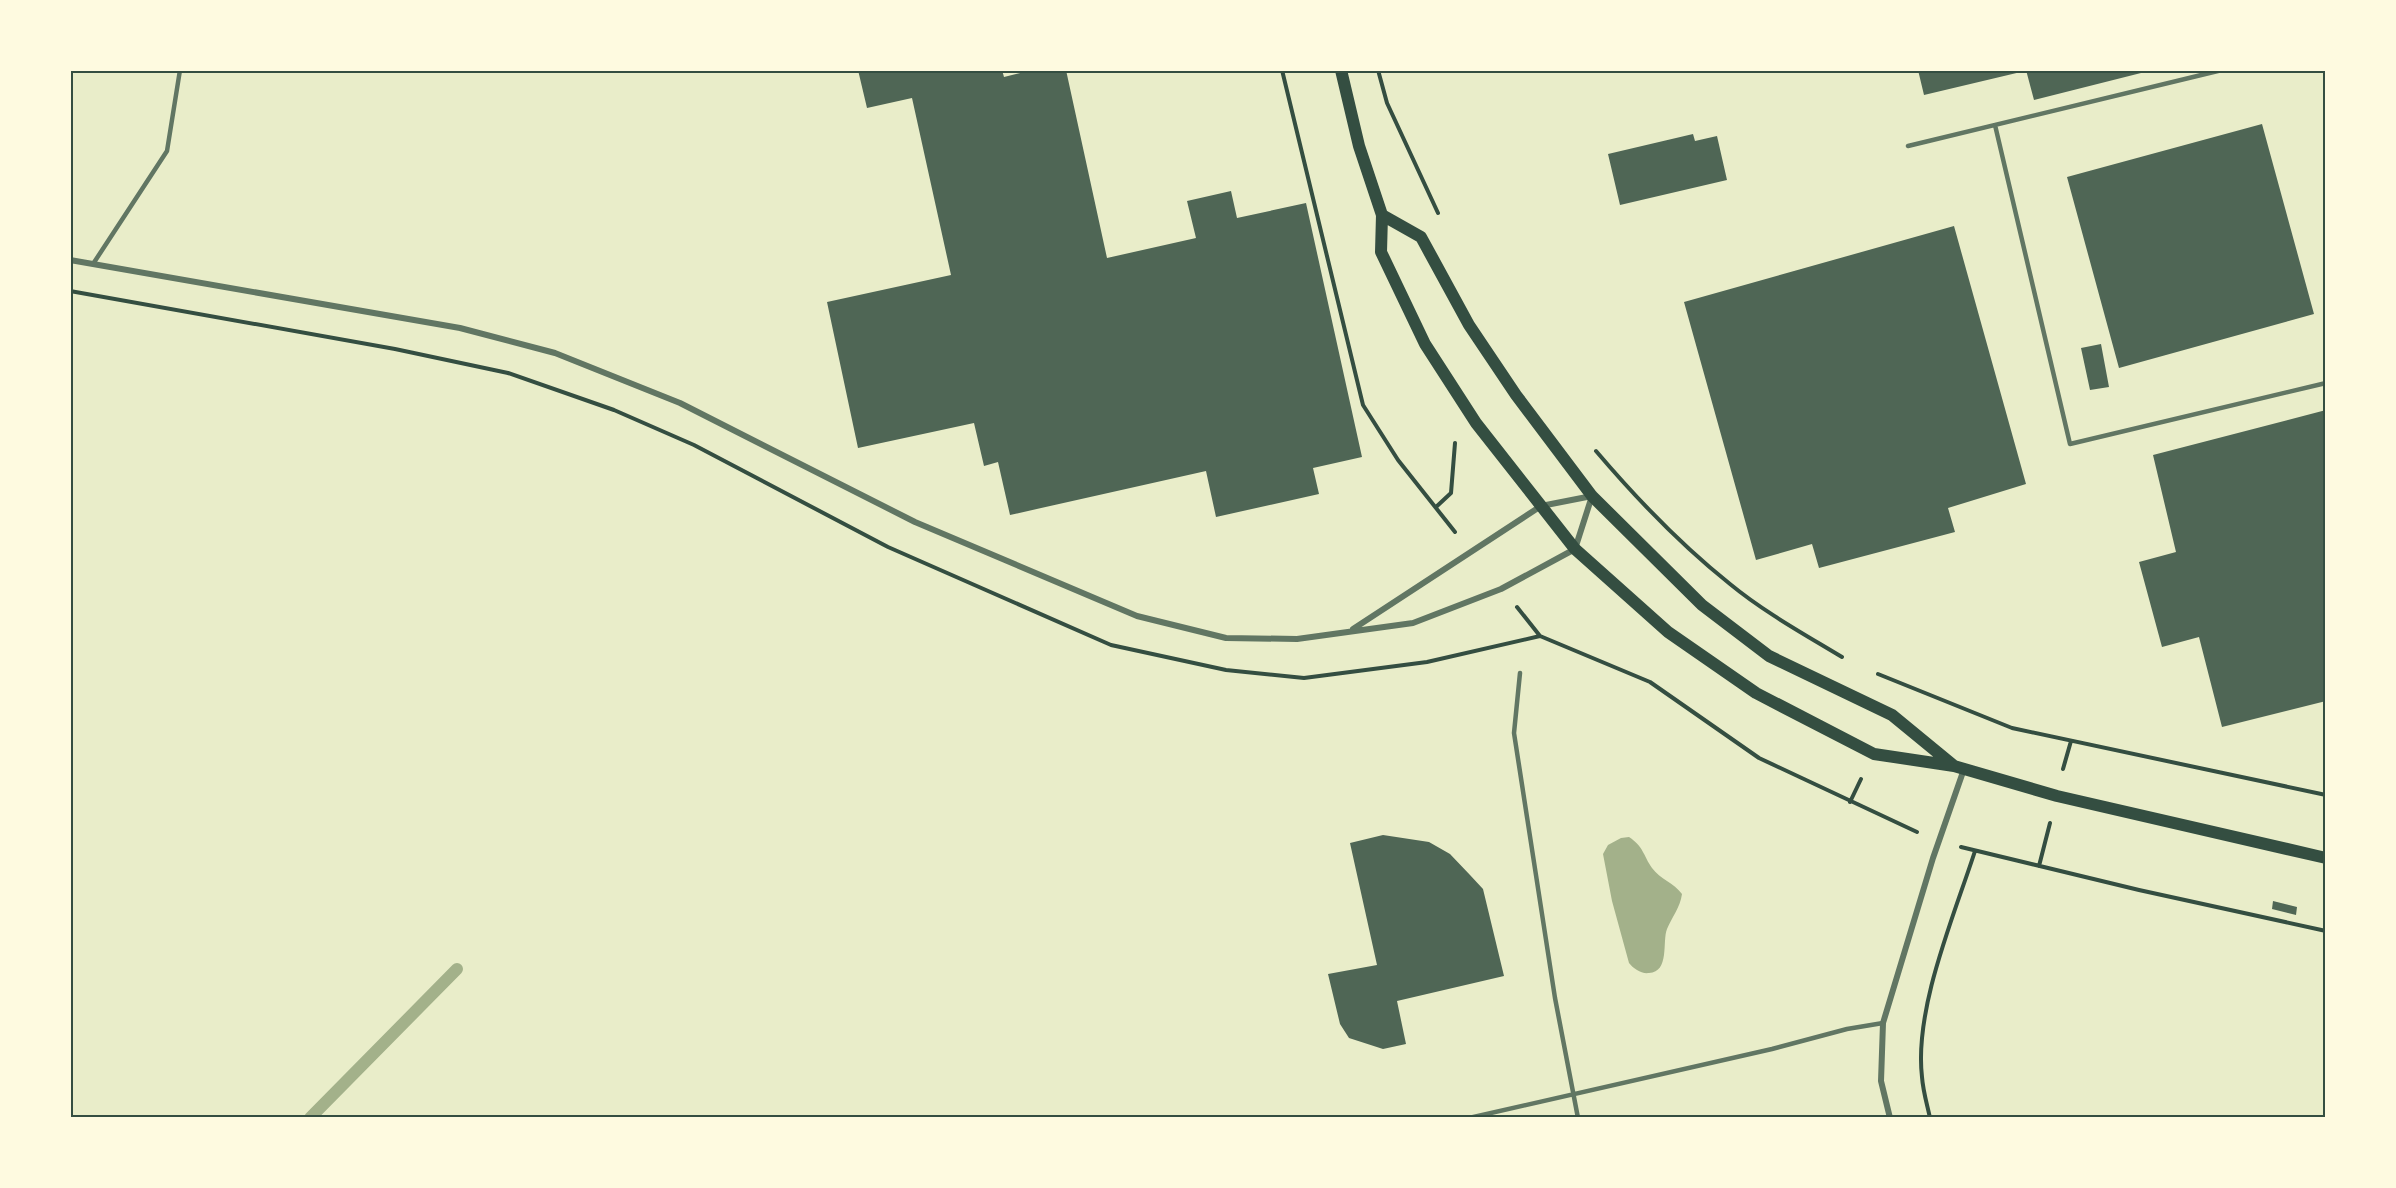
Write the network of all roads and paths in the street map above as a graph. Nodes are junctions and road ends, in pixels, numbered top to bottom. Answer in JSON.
{"nodes":[{"id":1,"x":180,"y":70,"type":"edge"},
{"id":2,"x":1341,"y":70,"type":"edge"},
{"id":3,"x":1378,"y":70,"type":"edge"},
{"id":4,"x":2222,"y":70,"type":"edge"},
{"id":5,"x":1995,"y":125,"type":"junction"},
{"id":6,"x":1908,"y":146,"type":"dead end"},
{"id":7,"x":1382,"y":215,"type":"junction"},
{"id":8,"x":1438,"y":215,"type":"dead end"},
{"id":9,"x":70,"y":260,"type":"edge"},
{"id":10,"x":93,"y":264,"type":"junction"},
{"id":11,"x":70,"y":291,"type":"edge"},
{"id":12,"x":2325,"y":383,"type":"edge"},
{"id":13,"x":1595,"y":449,"type":"dead end"},
{"id":14,"x":1592,"y":496,"type":"junction"},
{"id":15,"x":1541,"y":506,"type":"junction"},
{"id":16,"x":1575,"y":549,"type":"junction"},
{"id":17,"x":1353,"y":629,"type":"junction"},
{"id":18,"x":1540,"y":636,"type":"dead end"},
{"id":19,"x":1849,"y":661,"type":"dead end"},
{"id":20,"x":1520,"y":673,"type":"dead end"},
{"id":21,"x":1877,"y":674,"type":"dead end"},
{"id":22,"x":1959,"y":768,"type":"junction"},
{"id":23,"x":2325,"y":795,"type":"edge"},
{"id":24,"x":1975,"y":851,"type":"dead end"},
{"id":25,"x":2325,"y":858,"type":"edge"},
{"id":26,"x":1883,"y":1023,"type":"junction"},
{"id":27,"x":1572,"y":1093,"type":"junction"},
{"id":28,"x":1469,"y":1118,"type":"edge"},
{"id":29,"x":1578,"y":1118,"type":"edge"},
{"id":30,"x":1890,"y":1118,"type":"edge"},
{"id":31,"x":1930,"y":1118,"type":"edge"}],
"edges":[{"from":1,"to":10,"type":"lane"},
{"from":2,"to":7,"type":"main road"},
{"from":3,"to":8,"type":"path"},
{"from":4,"to":5,"type":"lane"},
{"from":5,"to":6,"type":"lane"},
{"from":5,"to":12,"type":"lane"},
{"from":7,"to":14,"type":"main road"},
{"from":7,"to":15,"type":"main road"},
{"from":9,"to":10,"type":"street"},
{"from":10,"to":17,"type":"street"},
{"from":11,"to":18,"type":"path"},
{"from":13,"to":19,"type":"path"},
{"from":14,"to":15,"type":"street"},
{"from":14,"to":16,"type":"street"},
{"from":14,"to":22,"type":"main road"},
{"from":15,"to":16,"type":"main road"},
{"from":15,"to":17,"type":"street"},
{"from":16,"to":17,"type":"street"},
{"from":16,"to":22,"type":"main road"},
{"from":20,"to":27,"type":"lane"},
{"from":21,"to":23,"type":"path"},
{"from":22,"to":25,"type":"main road"},
{"from":22,"to":26,"type":"street"},
{"from":24,"to":31,"type":"path"},
{"from":26,"to":27,"type":"lane"},
{"from":26,"to":30,"type":"street"},
{"from":27,"to":28,"type":"lane"},
{"from":27,"to":29,"type":"lane"}]}
